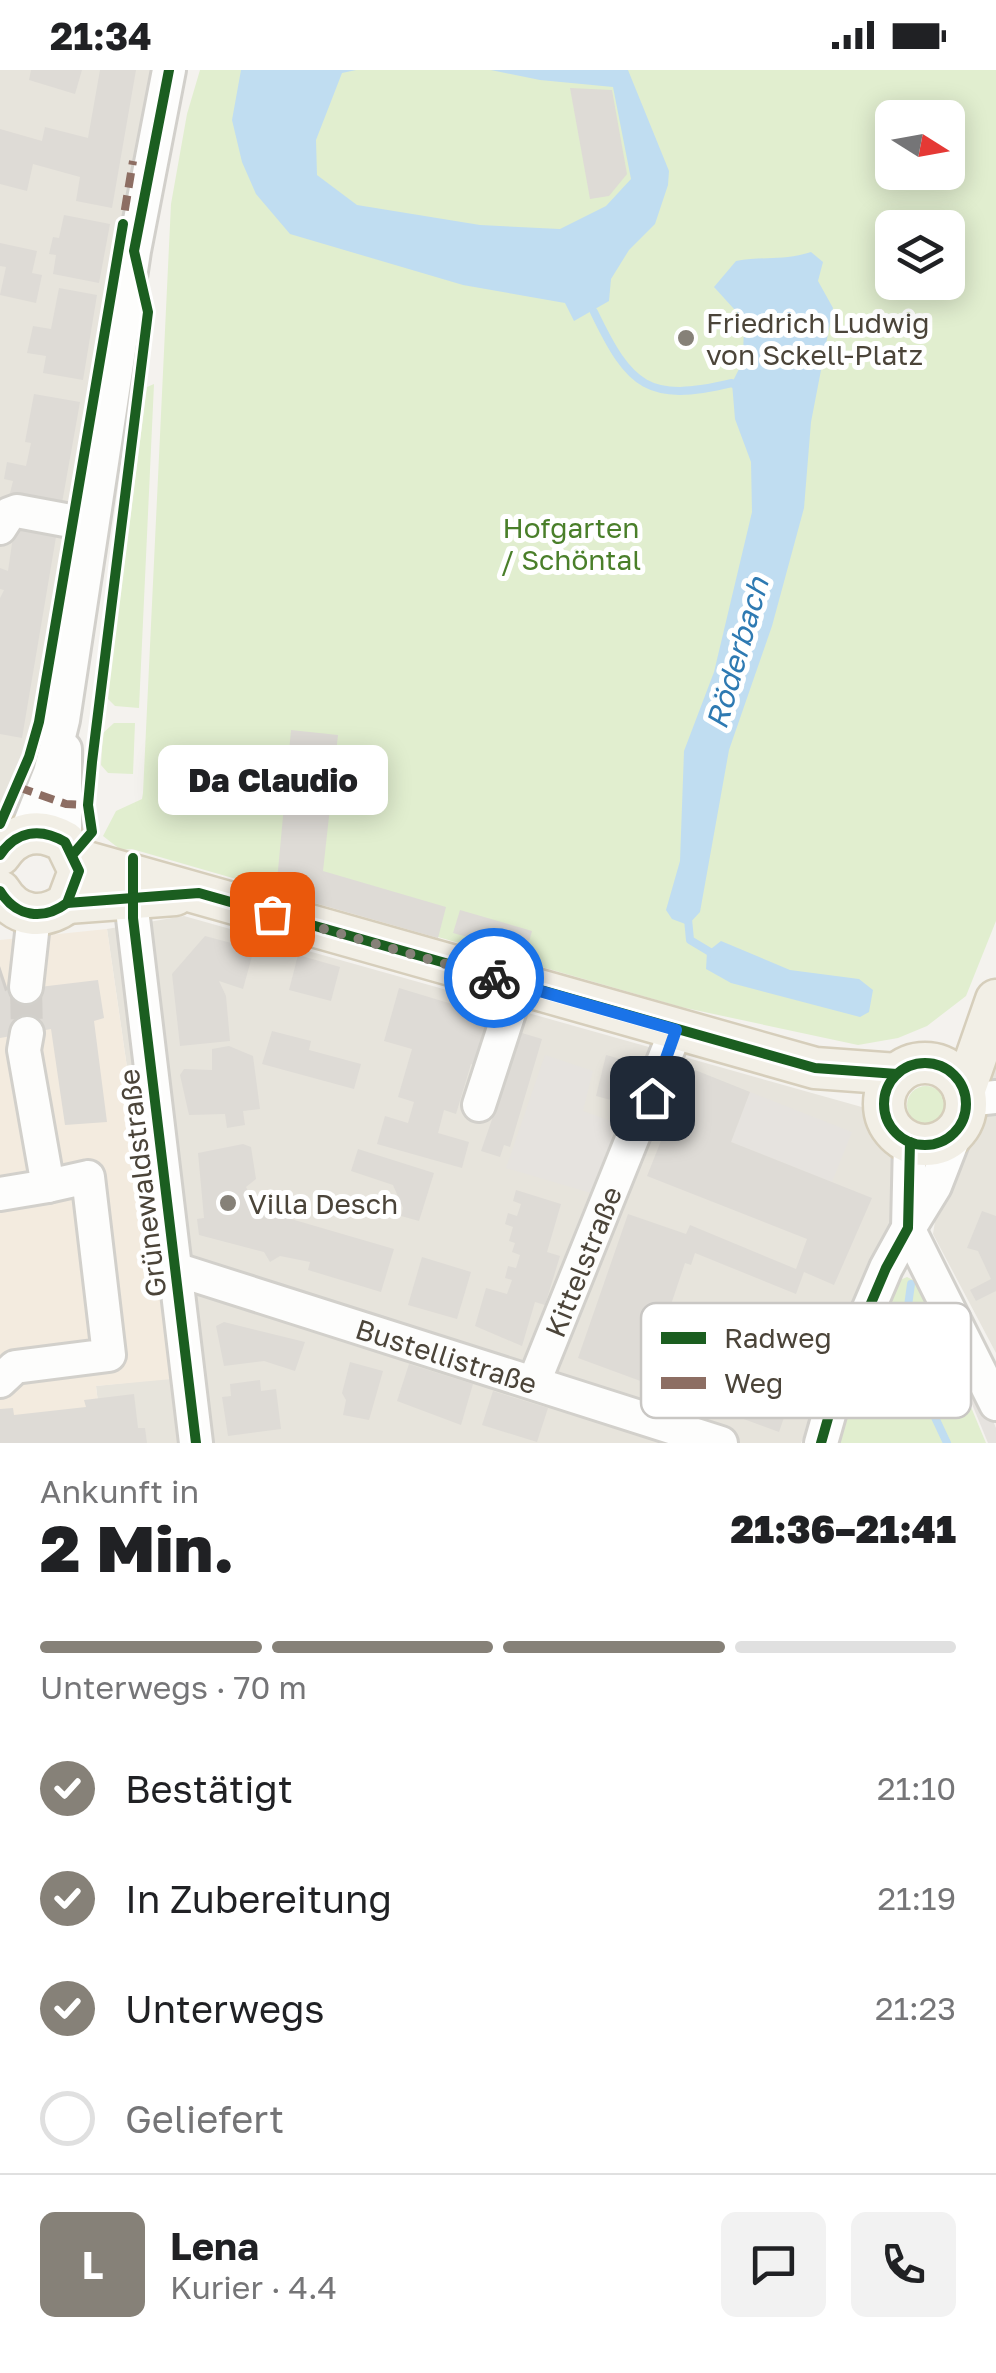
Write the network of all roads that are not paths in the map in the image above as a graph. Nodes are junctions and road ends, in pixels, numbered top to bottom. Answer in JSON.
{"nodes":[{"id":1,"x":169,"y":70,"type":"edge"},
{"id":2,"x":92,"y":526,"type":"junction"},
{"id":3,"x":0,"y":528,"type":"edge"},
{"id":4,"x":63,"y":720,"type":"junction"},
{"id":5,"x":13,"y":844,"type":"edge"},
{"id":6,"x":71,"y":851,"type":"junction"},
{"id":7,"x":199,"y":893,"type":"junction"},
{"id":8,"x":24,"y":907,"type":"edge"},
{"id":9,"x":134,"y":918,"type":"dead end"},
{"id":10,"x":19,"y":972,"type":"tunnel mouth"},
{"id":11,"x":518,"y":984,"type":"junction"},
{"id":12,"x":995,"y":1001,"type":"edge"},
{"id":13,"x":676,"y":1030,"type":"junction"},
{"id":14,"x":17,"y":1046,"type":"tunnel mouth"},
{"id":15,"x":816,"y":1068,"type":"junction"},
{"id":16,"x":909,"y":1069,"type":"junction"},
{"id":17,"x":480,"y":1104,"type":"dead end"},
{"id":18,"x":971,"y":1105,"type":"edge"},
{"id":19,"x":898,"y":1129,"type":"junction"},
{"id":20,"x":48,"y":1186,"type":"junction"},
{"id":21,"x":0,"y":1194,"type":"edge"},
{"id":22,"x":908,"y":1228,"type":"junction"},
{"id":23,"x":175,"y":1269,"type":"junction"},
{"id":24,"x":871,"y":1303,"type":"edge"},
{"id":25,"x":946,"y":1303,"type":"edge"},
{"id":26,"x":971,"y":1354,"type":"edge"},
{"id":27,"x":0,"y":1381,"type":"edge"},
{"id":28,"x":534,"y":1382,"type":"junction"},
{"id":29,"x":996,"y":1404,"type":"edge"},
{"id":30,"x":641,"y":1417,"type":"edge"},
{"id":31,"x":644,"y":1418,"type":"edge"},
{"id":32,"x":829,"y":1418,"type":"edge"},
{"id":33,"x":196,"y":1443,"type":"edge"},
{"id":34,"x":721,"y":1443,"type":"edge"},
{"id":35,"x":822,"y":1443,"type":"edge"}],
"edges":[{"from":1,"to":2,"type":"street"},
{"from":2,"to":3,"type":"street"},
{"from":2,"to":4,"type":"street"},
{"from":4,"to":5,"type":"street"},
{"from":4,"to":6,"type":"street"},
{"from":5,"to":6,"type":"main road"},
{"from":6,"to":7,"type":"main road"},
{"from":6,"to":8,"type":"main road"},
{"from":7,"to":8,"type":"main road"},
{"from":7,"to":11,"type":"main road"},
{"from":8,"to":10,"type":"street"},
{"from":9,"to":23,"type":"street","name":"Grünewaldstraße"},
{"from":11,"to":13,"type":"main road"},
{"from":11,"to":17,"type":"street"},
{"from":12,"to":16,"type":"main road"},
{"from":12,"to":18,"type":"main road"},
{"from":13,"to":15,"type":"main road"},
{"from":13,"to":28,"type":"street","name":"Kittelstraße"},
{"from":14,"to":20,"type":"street"},
{"from":15,"to":16,"type":"main road"},
{"from":15,"to":19,"type":"main road"},
{"from":16,"to":18,"type":"main road"},
{"from":16,"to":19,"type":"main road"},
{"from":18,"to":19,"type":"main road"},
{"from":18,"to":22,"type":"street"},
{"from":19,"to":22,"type":"street"},
{"from":20,"to":21,"type":"street"},
{"from":20,"to":27,"type":"street"},
{"from":22,"to":24,"type":"street"},
{"from":22,"to":25,"type":"street"},
{"from":23,"to":28,"type":"street","name":"Bustellistraße"},
{"from":23,"to":33,"type":"street","name":"Grünewaldstraße"},
{"from":26,"to":29,"type":"street"},
{"from":28,"to":30,"type":"street","name":"Bustellistraße"},
{"from":31,"to":34,"type":"street","name":"Bustellistraße"},
{"from":32,"to":35,"type":"street"}]}
